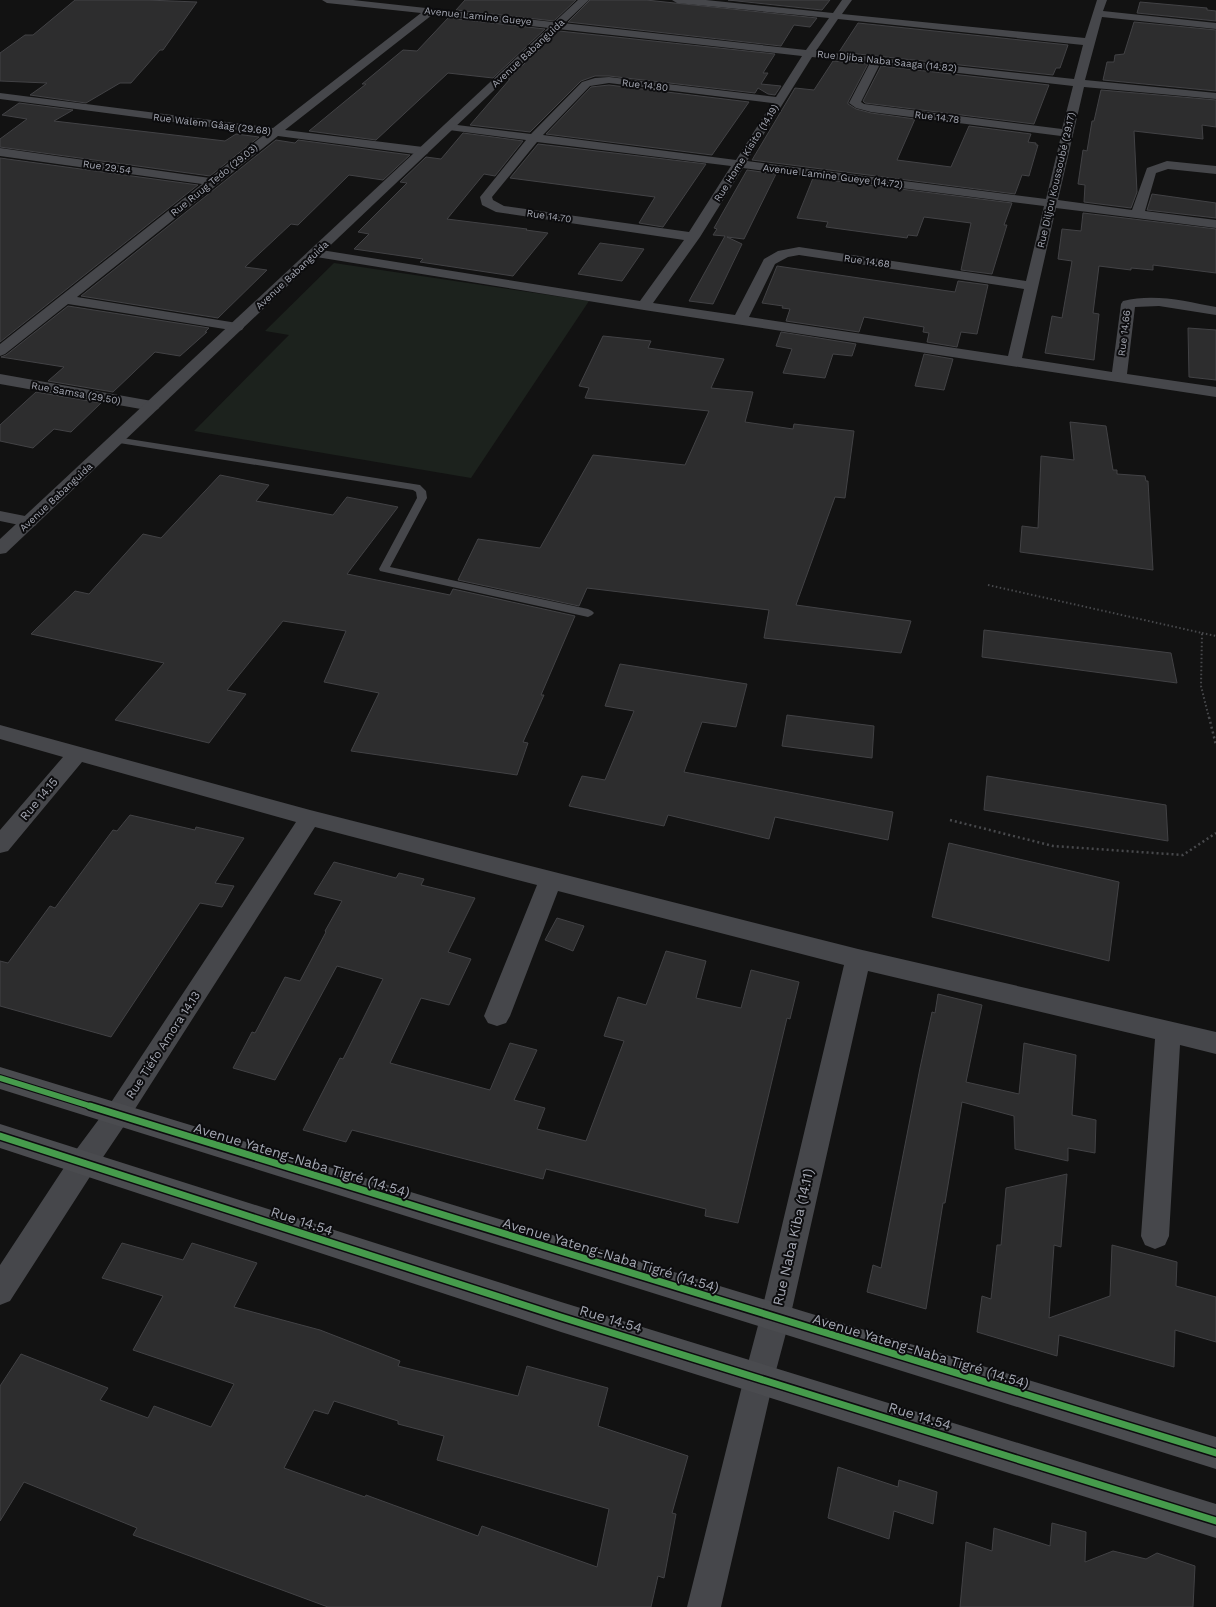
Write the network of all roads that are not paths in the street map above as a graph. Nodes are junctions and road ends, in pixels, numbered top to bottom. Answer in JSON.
{"nodes":[{"id":1,"x":327,"y":0,"type":"edge"},
{"id":2,"x":584,"y":0,"type":"edge"},
{"id":3,"x":677,"y":0,"type":"edge"},
{"id":4,"x":847,"y":0,"type":"edge"},
{"id":5,"x":1102,"y":0,"type":"edge"},
{"id":6,"x":430,"y":11,"type":"junction"},
{"id":7,"x":1099,"y":14,"type":"junction"},
{"id":8,"x":837,"y":16,"type":"junction"},
{"id":9,"x":558,"y":25,"type":"junction"},
{"id":10,"x":1216,"y":26,"type":"edge"},
{"id":11,"x":1089,"y":42,"type":"junction"},
{"id":12,"x":809,"y":53,"type":"junction"},
{"id":13,"x":876,"y":60,"type":"junction"},
{"id":14,"x":1079,"y":83,"type":"junction"},
{"id":15,"x":0,"y":96,"type":"edge"},
{"id":16,"x":1216,"y":96,"type":"edge"},
{"id":17,"x":778,"y":101,"type":"junction"},
{"id":18,"x":449,"y":127,"type":"junction"},
{"id":19,"x":275,"y":132,"type":"junction"},
{"id":20,"x":1067,"y":133,"type":"junction"},
{"id":21,"x":535,"y":137,"type":"junction"},
{"id":22,"x":0,"y":152,"type":"edge"},
{"id":23,"x":423,"y":152,"type":"junction"},
{"id":24,"x":740,"y":164,"type":"junction"},
{"id":25,"x":1216,"y":170,"type":"edge"},
{"id":26,"x":214,"y":182,"type":"junction"},
{"id":27,"x":1052,"y":204,"type":"junction"},
{"id":28,"x":1137,"y":214,"type":"junction"},
{"id":29,"x":1216,"y":224,"type":"edge"},
{"id":30,"x":693,"y":237,"type":"junction"},
{"id":31,"x":315,"y":254,"type":"junction"},
{"id":32,"x":1032,"y":286,"type":"junction"},
{"id":33,"x":64,"y":299,"type":"junction"},
{"id":34,"x":644,"y":306,"type":"junction"},
{"id":35,"x":1216,"y":311,"type":"edge"},
{"id":36,"x":740,"y":320,"type":"junction"},
{"id":37,"x":237,"y":327,"type":"junction"},
{"id":38,"x":0,"y":351,"type":"edge"},
{"id":39,"x":1014,"y":362,"type":"junction"},
{"id":40,"x":1119,"y":378,"type":"junction"},
{"id":41,"x":0,"y":379,"type":"edge"},
{"id":42,"x":1216,"y":392,"type":"edge"},
{"id":43,"x":152,"y":406,"type":"junction"},
{"id":44,"x":116,"y":440,"type":"junction"},
{"id":45,"x":0,"y":516,"type":"edge"},
{"id":46,"x":29,"y":522,"type":"junction"},
{"id":47,"x":0,"y":550,"type":"edge"},
{"id":48,"x":588,"y":613,"type":"dead end"},
{"id":49,"x":0,"y":732,"type":"edge"},
{"id":50,"x":78,"y":753,"type":"junction"},
{"id":51,"x":310,"y":818,"type":"junction"},
{"id":52,"x":0,"y":845,"type":"edge"},
{"id":53,"x":551,"y":879,"type":"junction"},
{"id":54,"x":858,"y":959,"type":"junction"},
{"id":55,"x":496,"y":1016,"type":"dead end"},
{"id":56,"x":1168,"y":1032,"type":"junction"},
{"id":57,"x":1216,"y":1043,"type":"edge"},
{"id":58,"x":0,"y":1078,"type":"edge"},
{"id":59,"x":117,"y":1115,"type":"junction"},
{"id":60,"x":0,"y":1136,"type":"edge"},
{"id":61,"x":83,"y":1163,"type":"junction"},
{"id":62,"x":1155,"y":1236,"type":"dead end"},
{"id":63,"x":0,"y":1291,"type":"edge"},
{"id":64,"x":775,"y":1318,"type":"junction"},
{"id":65,"x":759,"y":1378,"type":"junction"},
{"id":66,"x":1216,"y":1453,"type":"edge"},
{"id":67,"x":1216,"y":1521,"type":"edge"},
{"id":68,"x":704,"y":1607,"type":"edge"}],
"edges":[{"from":1,"to":6,"type":"street","name":"Avenue Lamine Gueye"},
{"from":2,"to":9,"type":"street","name":"Avenue Babanguida"},
{"from":3,"to":8,"type":"street"},
{"from":4,"to":8,"type":"street","name":"Rue Home Kisito (14.19)"},
{"from":5,"to":7,"type":"street","name":"Rue Diljou Koussoubé (29.17)"},
{"from":6,"to":9,"type":"street","name":"Avenue Lamine Gueye"},
{"from":6,"to":19,"type":"street","name":"Rue Ruug Tedo (29.03)"},
{"from":7,"to":10,"type":"street"},
{"from":7,"to":11,"type":"street","name":"Rue Diljou Koussoubé (29.17)"},
{"from":8,"to":11,"type":"street"},
{"from":8,"to":12,"type":"street","name":"Rue Home Kisito (14.19)"},
{"from":9,"to":12,"type":"street","name":"Rue Djiba Naba Saaga (14.82)"},
{"from":9,"to":18,"type":"street","name":"Avenue Babanguida"},
{"from":11,"to":14,"type":"street","name":"Rue Diljou Koussoubé (29.17)"},
{"from":12,"to":13,"type":"street","name":"Rue Djiba Naba Saaga (14.82)"},
{"from":12,"to":17,"type":"street","name":"Rue Home Kisito (14.19)"},
{"from":13,"to":14,"type":"street","name":"Rue Djiba Naba Saaga (14.82)"},
{"from":13,"to":20,"type":"street","name":"Rue 14.78"},
{"from":14,"to":16,"type":"street","name":"Rue Djiba Naba Saaga (14.82)"},
{"from":14,"to":20,"type":"street","name":"Rue Diljou Koussoubé (29.17)"},
{"from":15,"to":19,"type":"street","name":"Rue Walem Gâag (29.68)"},
{"from":17,"to":21,"type":"street","name":"Rue 14.80"},
{"from":17,"to":24,"type":"street","name":"Rue Home Kisito (14.19)"},
{"from":18,"to":21,"type":"street","name":"Avenue Lamine Gueye (14.72)"},
{"from":18,"to":23,"type":"street","name":"Avenue Babanguida"},
{"from":19,"to":23,"type":"street","name":"Rue Walem Gâag (29.68)"},
{"from":19,"to":26,"type":"street","name":"Rue Ruug Tedo (29.03)"},
{"from":20,"to":27,"type":"street","name":"Rue Diljou Koussoubé (29.17)"},
{"from":21,"to":24,"type":"street","name":"Avenue Lamine Gueye (14.72)"},
{"from":21,"to":30,"type":"street","name":"Rue 14.70"},
{"from":22,"to":26,"type":"street","name":"Rue 29.54"},
{"from":23,"to":31,"type":"street","name":"Avenue Babanguida"},
{"from":24,"to":27,"type":"street","name":"Avenue Lamine Gueye (14.72)"},
{"from":24,"to":30,"type":"street","name":"Rue Home Kisito (14.19)"},
{"from":25,"to":28,"type":"street"},
{"from":26,"to":33,"type":"street","name":"Rue Ruug Tedo (29.03)"},
{"from":27,"to":28,"type":"street","name":"Avenue Lamine Gueye (14.72)"},
{"from":27,"to":32,"type":"street","name":"Rue Diljou Koussoubé (29.17)"},
{"from":28,"to":29,"type":"street","name":"Avenue Lamine Gueye (14.72)"},
{"from":30,"to":34,"type":"street","name":"Rue Home Kisito (14.19)"},
{"from":31,"to":34,"type":"street"},
{"from":31,"to":37,"type":"street","name":"Avenue Babanguida"},
{"from":32,"to":36,"type":"street","name":"Rue 14.68"},
{"from":32,"to":39,"type":"street","name":"Rue Diljou Koussoubé (29.17)"},
{"from":33,"to":37,"type":"street"},
{"from":33,"to":38,"type":"street","name":"Rue Ruug Tedo (29.03)"},
{"from":34,"to":36,"type":"street"},
{"from":35,"to":40,"type":"street","name":"Rue 14.66"},
{"from":36,"to":39,"type":"street"},
{"from":37,"to":43,"type":"street","name":"Avenue Babanguida"},
{"from":39,"to":40,"type":"street"},
{"from":40,"to":42,"type":"street"},
{"from":41,"to":43,"type":"street","name":"Rue Samsa (29.50)"},
{"from":43,"to":44,"type":"street","name":"Avenue Babanguida"},
{"from":44,"to":46,"type":"street","name":"Avenue Babanguida"},
{"from":44,"to":48,"type":"lane"},
{"from":45,"to":46,"type":"street"},
{"from":46,"to":47,"type":"street","name":"Avenue Babanguida"},
{"from":49,"to":50,"type":"street"},
{"from":50,"to":51,"type":"street"},
{"from":50,"to":52,"type":"street","name":"Rue 14.15"},
{"from":51,"to":53,"type":"street"},
{"from":51,"to":59,"type":"street","name":"Rue Tiéfo Amora 14.13"},
{"from":53,"to":54,"type":"street"},
{"from":53,"to":55,"type":"street"},
{"from":54,"to":56,"type":"street"},
{"from":54,"to":64,"type":"street","name":"Rue Naba Kiba (14.11)"},
{"from":56,"to":57,"type":"street"},
{"from":56,"to":62,"type":"street"},
{"from":58,"to":59,"type":"main road","name":"Avenue Yateng-Naba Tigré (14.54)"},
{"from":59,"to":61,"type":"street","name":"Rue Tiéfo Amora 14.13"},
{"from":59,"to":64,"type":"main road","name":"Avenue Yateng-Naba Tigré (14.54)"},
{"from":60,"to":61,"type":"main road","name":"Rue 14.54"},
{"from":61,"to":63,"type":"street","name":"Rue Tiéfo Amora 14.13"},
{"from":61,"to":65,"type":"main road","name":"Rue 14.54"},
{"from":64,"to":65,"type":"street","name":"Rue Naba Kiba (14.11)"},
{"from":64,"to":66,"type":"main road","name":"Avenue Yateng-Naba Tigré (14.54)"},
{"from":65,"to":67,"type":"main road","name":"Rue 14.54"},
{"from":65,"to":68,"type":"street","name":"Rue Naba Kiba (14.11)"}]}
